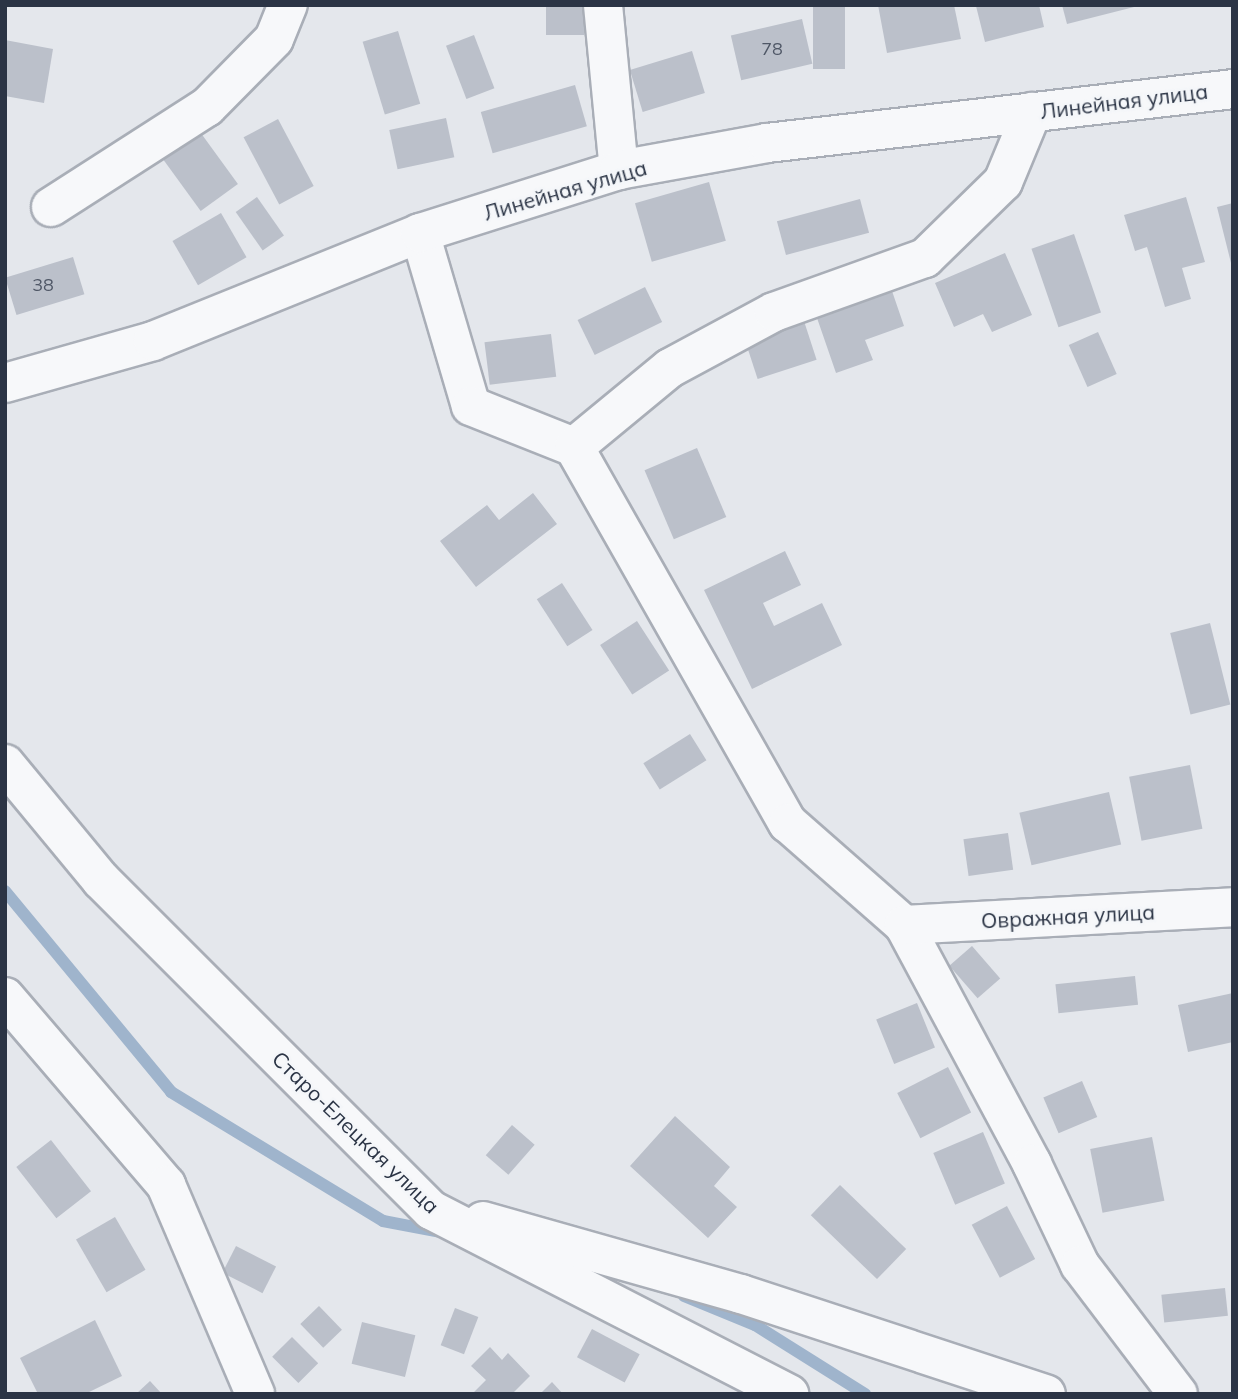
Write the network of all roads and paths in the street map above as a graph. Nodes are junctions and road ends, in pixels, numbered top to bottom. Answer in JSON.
{"nodes":[{"id":1,"x":288,"y":5,"type":"edge"},
{"id":2,"x":603,"y":5,"type":"edge"},
{"id":3,"x":1233,"y":89,"type":"edge"},
{"id":4,"x":1032,"y":112,"type":"junction"},
{"id":5,"x":619,"y":170,"type":"junction"},
{"id":6,"x":51,"y":206,"type":"dead end"},
{"id":7,"x":420,"y":233,"type":"junction"},
{"id":8,"x":5,"y":383,"type":"edge"},
{"id":9,"x":575,"y":447,"type":"junction"},
{"id":10,"x":5,"y":764,"type":"edge"},
{"id":11,"x":1233,"y":907,"type":"edge"},
{"id":12,"x":904,"y":925,"type":"junction"},
{"id":13,"x":5,"y":997,"type":"edge"},
{"id":14,"x":431,"y":1210,"type":"junction"},
{"id":15,"x":255,"y":1394,"type":"edge"},
{"id":16,"x":789,"y":1394,"type":"edge"},
{"id":17,"x":1046,"y":1394,"type":"edge"},
{"id":18,"x":1178,"y":1394,"type":"edge"}],
"edges":[{"from":1,"to":6,"type":"street"},
{"from":2,"to":5,"type":"street"},
{"from":3,"to":4,"type":"street","name":"Линейная улица"},
{"from":4,"to":5,"type":"street","name":"Линейная улица"},
{"from":4,"to":9,"type":"street"},
{"from":5,"to":7,"type":"street","name":"Линейная улица"},
{"from":7,"to":8,"type":"street","name":"Линейная улица"},
{"from":7,"to":9,"type":"street"},
{"from":9,"to":12,"type":"street"},
{"from":10,"to":14,"type":"street","name":"Старо-Елецкая улица"},
{"from":11,"to":12,"type":"street","name":"Овражная улица"},
{"from":12,"to":18,"type":"street"},
{"from":13,"to":15,"type":"street"},
{"from":14,"to":16,"type":"street","name":"Старо-Елецкая улица"},
{"from":14,"to":17,"type":"street"}]}
